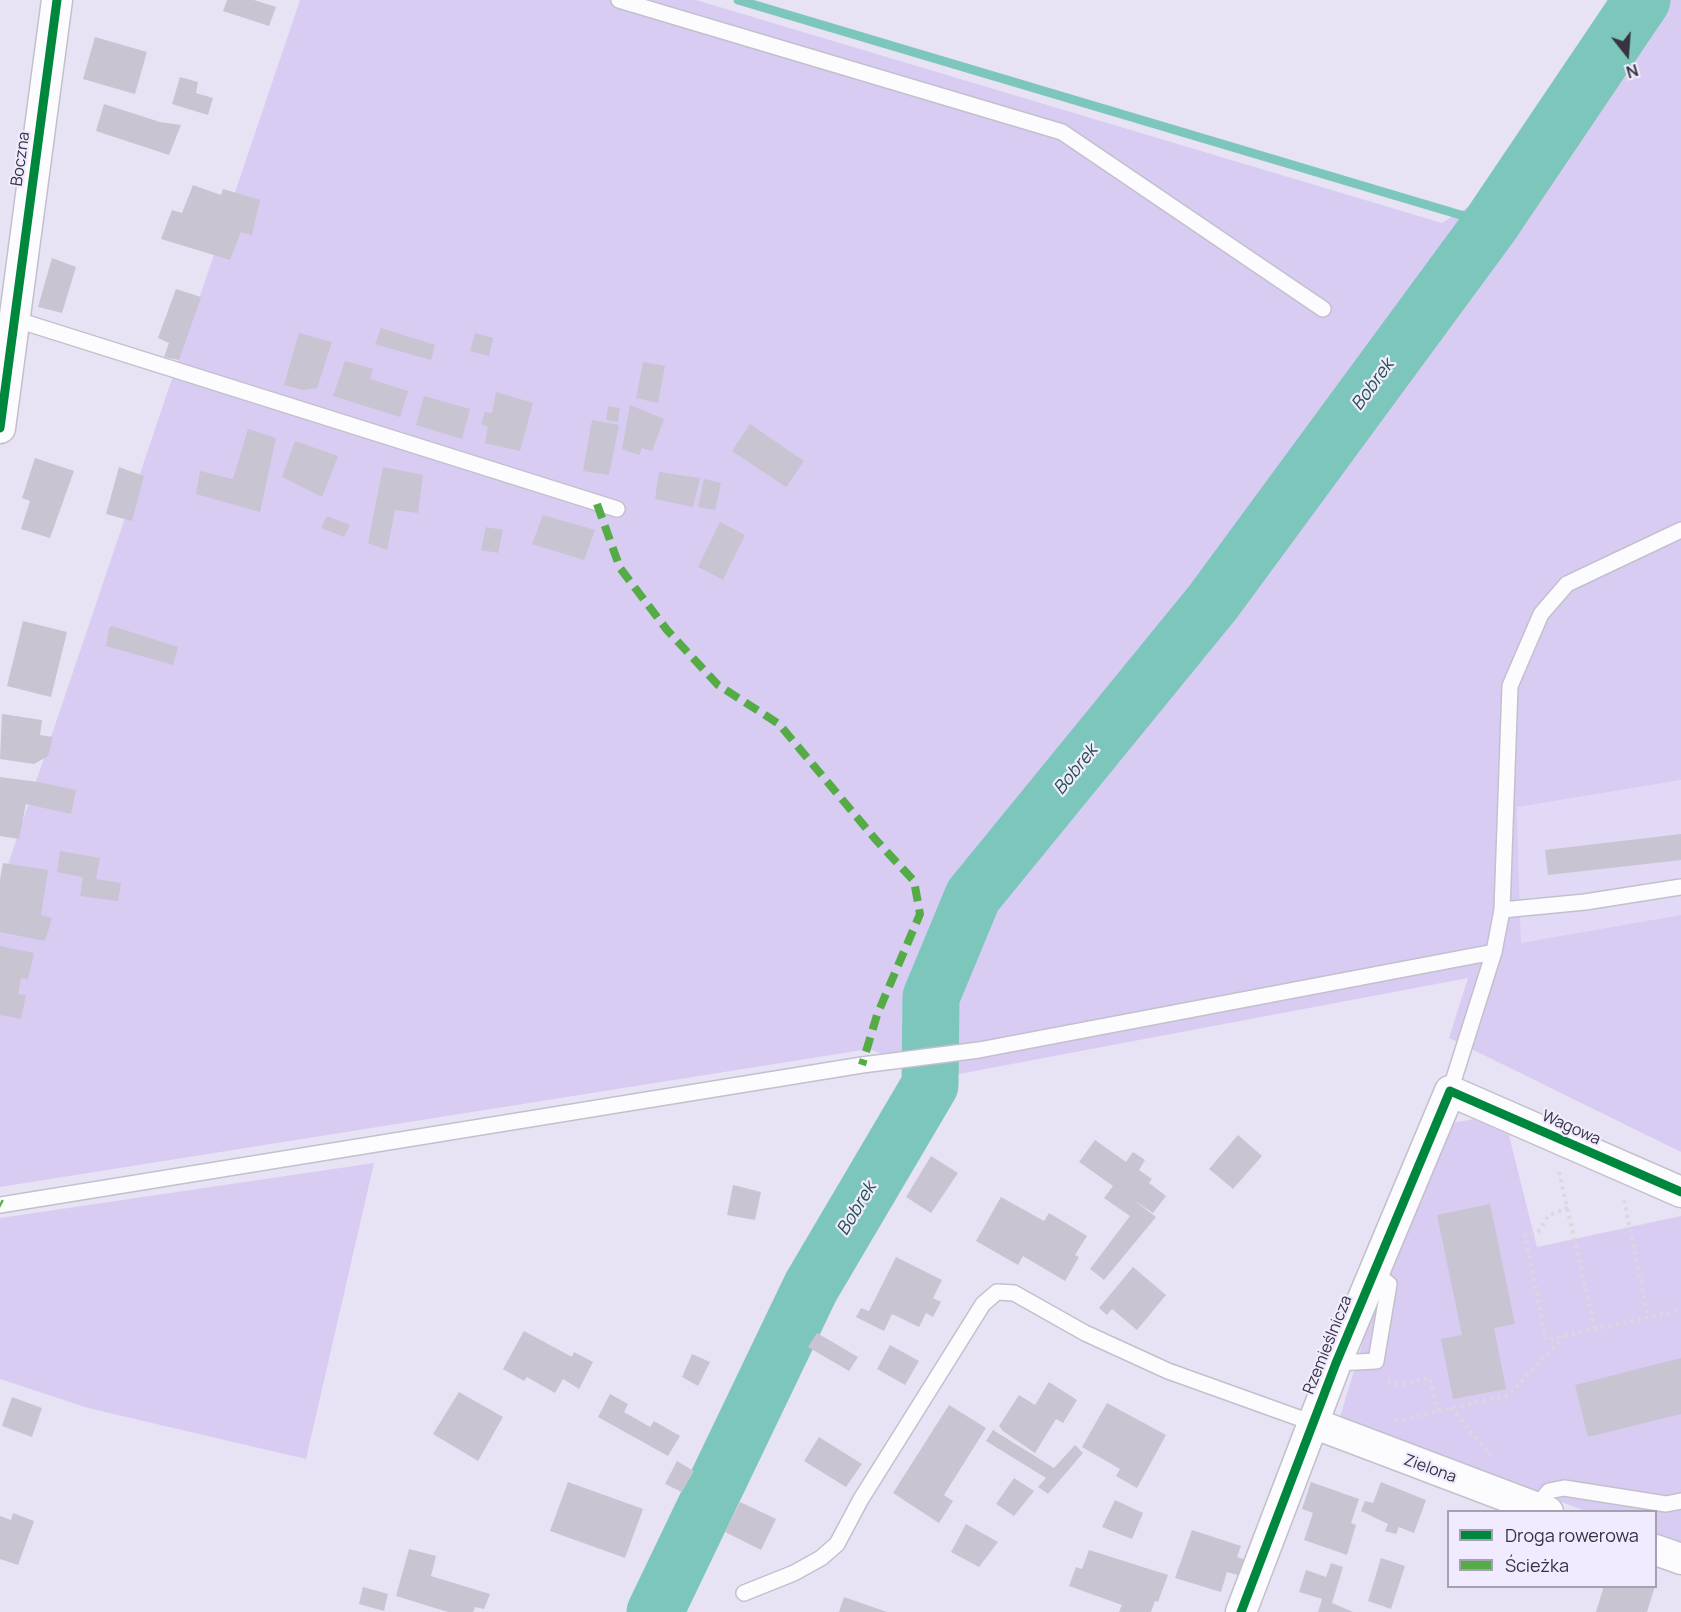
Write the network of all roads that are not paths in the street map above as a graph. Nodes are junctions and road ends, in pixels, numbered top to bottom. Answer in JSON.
{"nodes":[{"id":1,"x":57,"y":0,"type":"edge"},
{"id":2,"x":619,"y":0,"type":"edge"},
{"id":3,"x":1323,"y":309,"type":"dead end"},
{"id":4,"x":14,"y":319,"type":"junction"},
{"id":5,"x":0,"y":428,"type":"edge"},
{"id":6,"x":617,"y":509,"type":"dead end"},
{"id":7,"x":1681,"y":530,"type":"edge"},
{"id":8,"x":1681,"y":887,"type":"edge"},
{"id":9,"x":1502,"y":910,"type":"junction"},
{"id":10,"x":1494,"y":952,"type":"junction"},
{"id":11,"x":1450,"y":1091,"type":"junction"},
{"id":12,"x":1681,"y":1192,"type":"edge"},
{"id":13,"x":0,"y":1205,"type":"edge"},
{"id":14,"x":1374,"y":1272,"type":"junction"},
{"id":15,"x":1336,"y":1363,"type":"junction"},
{"id":16,"x":1313,"y":1423,"type":"junction"},
{"id":17,"x":1681,"y":1502,"type":"edge"},
{"id":18,"x":1542,"y":1509,"type":"edge"},
{"id":19,"x":1657,"y":1550,"type":"edge"},
{"id":20,"x":1681,"y":1559,"type":"edge"},
{"id":21,"x":744,"y":1593,"type":"dead end"},
{"id":22,"x":1241,"y":1612,"type":"edge"}],
"edges":[{"from":1,"to":4,"type":"street","name":"Boczna"},
{"from":2,"to":3,"type":"lane"},
{"from":4,"to":5,"type":"street","name":"Boczna"},
{"from":4,"to":6,"type":"lane"},
{"from":7,"to":9,"type":"lane"},
{"from":8,"to":9,"type":"lane"},
{"from":9,"to":10,"type":"lane"},
{"from":10,"to":11,"type":"lane"},
{"from":10,"to":13,"type":"lane"},
{"from":11,"to":12,"type":"street","name":"Wagowa"},
{"from":11,"to":14,"type":"street","name":"Rzemieślnicza"},
{"from":14,"to":15,"type":"street","name":"Rzemieślnicza"},
{"from":14,"to":15,"type":"lane"},
{"from":15,"to":16,"type":"street","name":"Rzemieślnicza"},
{"from":16,"to":18,"type":"street","name":"Zielona"},
{"from":16,"to":21,"type":"lane"},
{"from":16,"to":22,"type":"street","name":"Rzemieślnicza"},
{"from":17,"to":18,"type":"lane"},
{"from":19,"to":20,"type":"street"}]}
